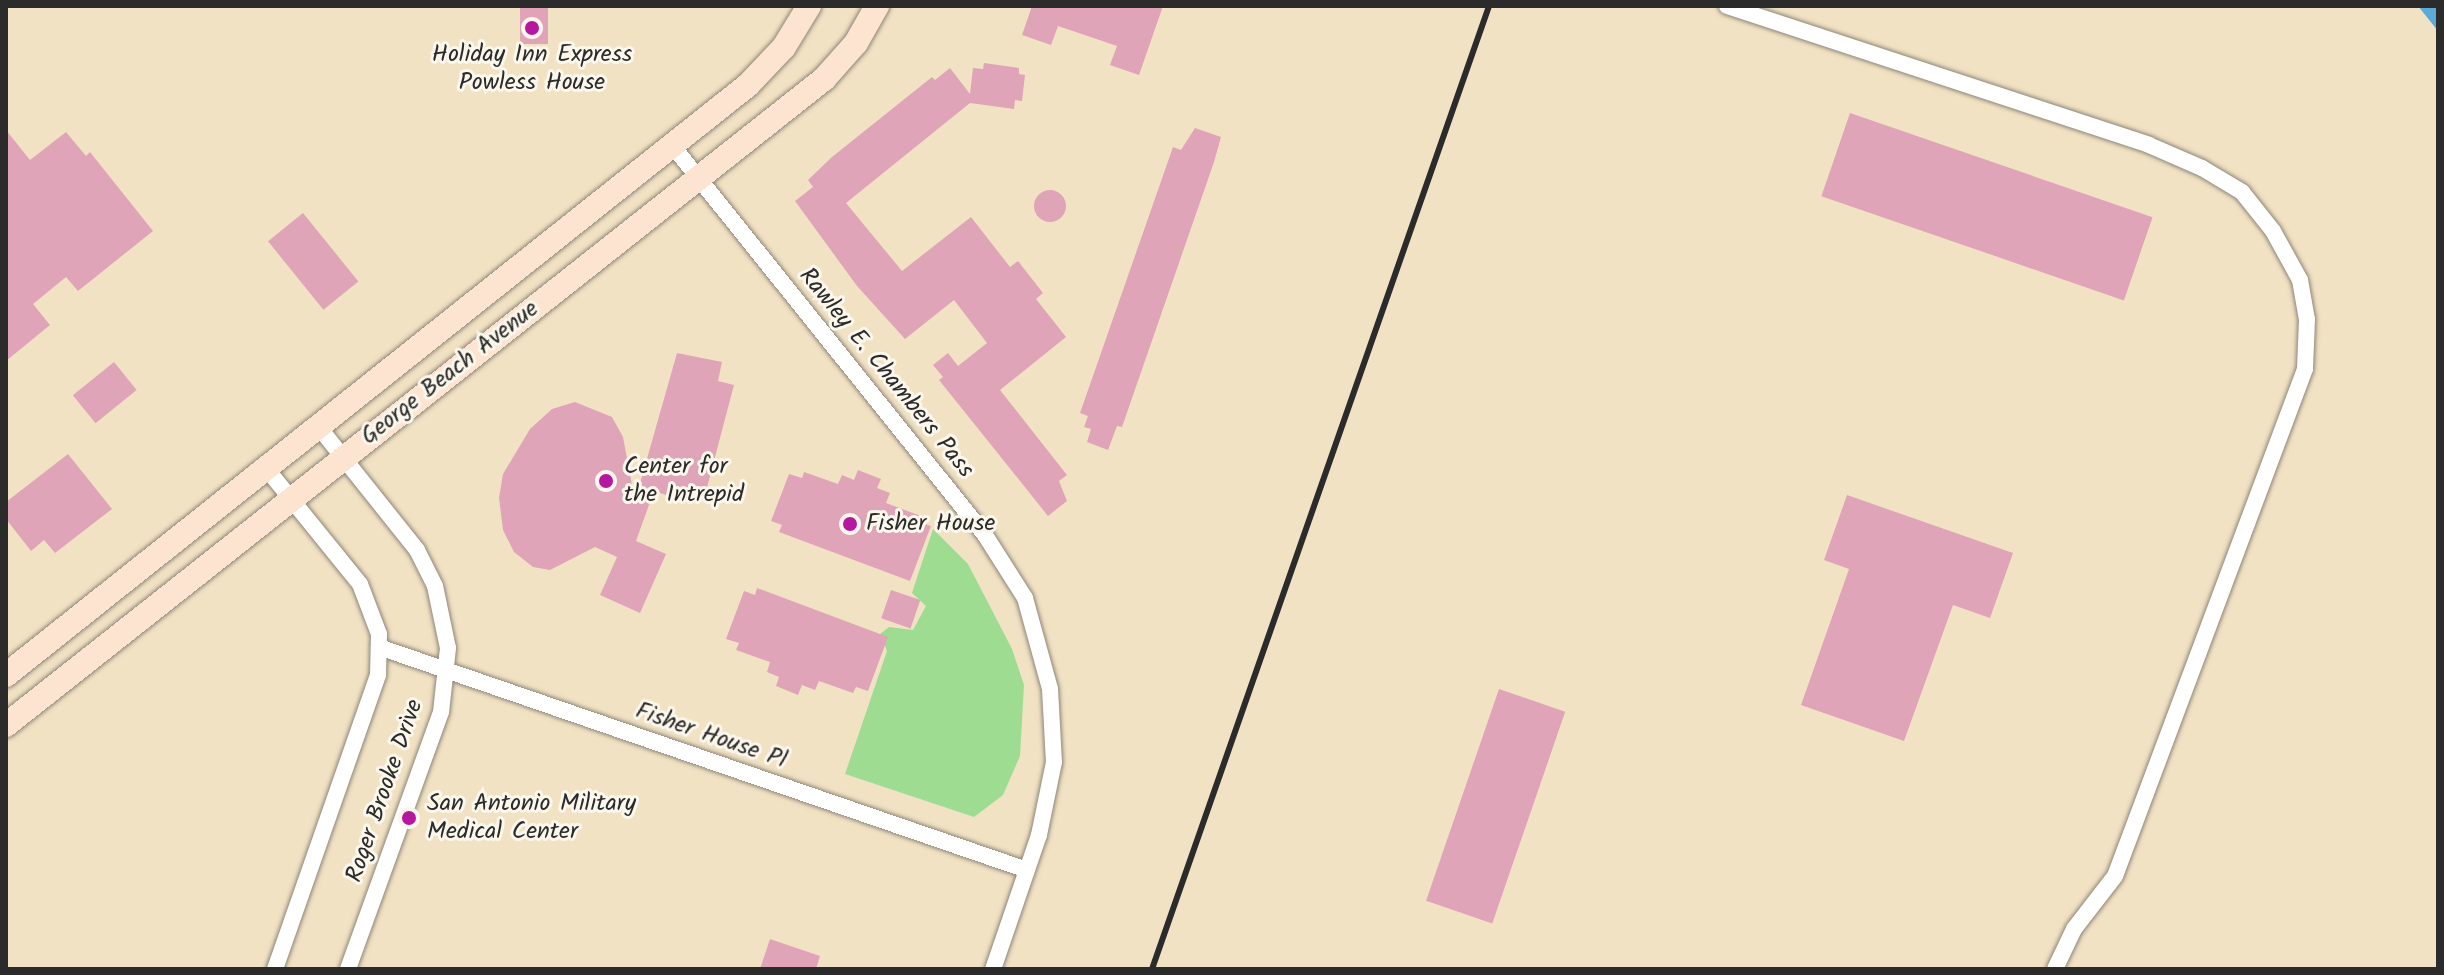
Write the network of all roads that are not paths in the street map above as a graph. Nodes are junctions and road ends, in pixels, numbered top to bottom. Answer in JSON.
{"nodes":[{"id":1,"x":809,"y":6,"type":"edge"},
{"id":2,"x":877,"y":6,"type":"edge"},
{"id":3,"x":1727,"y":6,"type":"edge"},
{"id":4,"x":672,"y":145,"type":"junction"},
{"id":5,"x":700,"y":179,"type":"junction"},
{"id":6,"x":318,"y":426,"type":"junction"},
{"id":7,"x":343,"y":456,"type":"junction"},
{"id":8,"x":266,"y":468,"type":"junction"},
{"id":9,"x":291,"y":498,"type":"junction"},
{"id":10,"x":379,"y":647,"type":"junction"},
{"id":11,"x":447,"y":671,"type":"junction"},
{"id":12,"x":6,"y":675,"type":"edge"},
{"id":13,"x":6,"y":725,"type":"edge"},
{"id":14,"x":1027,"y":870,"type":"junction"},
{"id":15,"x":275,"y":969,"type":"edge"},
{"id":16,"x":348,"y":969,"type":"edge"},
{"id":17,"x":993,"y":969,"type":"edge"},
{"id":18,"x":2055,"y":969,"type":"edge"}],
"edges":[{"from":1,"to":4,"type":"street","name":"George Beach Avenue"},
{"from":2,"to":5,"type":"street","name":"George Beach Avenue"},
{"from":3,"to":18,"type":"street"},
{"from":4,"to":5,"type":"street","name":"Rawley E. Chambers Pass"},
{"from":4,"to":6,"type":"street","name":"George Beach Avenue"},
{"from":5,"to":7,"type":"street","name":"George Beach Avenue"},
{"from":5,"to":14,"type":"street","name":"Rawley E. Chambers Pass"},
{"from":6,"to":7,"type":"street","name":"Roger Brooke Drive"},
{"from":6,"to":8,"type":"street","name":"George Beach Avenue"},
{"from":7,"to":9,"type":"street","name":"George Beach Avenue"},
{"from":7,"to":11,"type":"street","name":"Roger Brooke Drive"},
{"from":8,"to":9,"type":"street","name":"Roger Brooke Drive"},
{"from":8,"to":12,"type":"street","name":"George Beach Avenue"},
{"from":9,"to":10,"type":"street","name":"Roger Brooke Drive"},
{"from":9,"to":13,"type":"street","name":"George Beach Avenue"},
{"from":10,"to":11,"type":"street","name":"Fisher House Pl"},
{"from":10,"to":15,"type":"street","name":"Roger Brooke Drive"},
{"from":11,"to":14,"type":"street","name":"Fisher House Pl"},
{"from":11,"to":16,"type":"street","name":"Roger Brooke Drive"},
{"from":14,"to":17,"type":"street","name":"Rawley E. Chambers Pass"}]}
